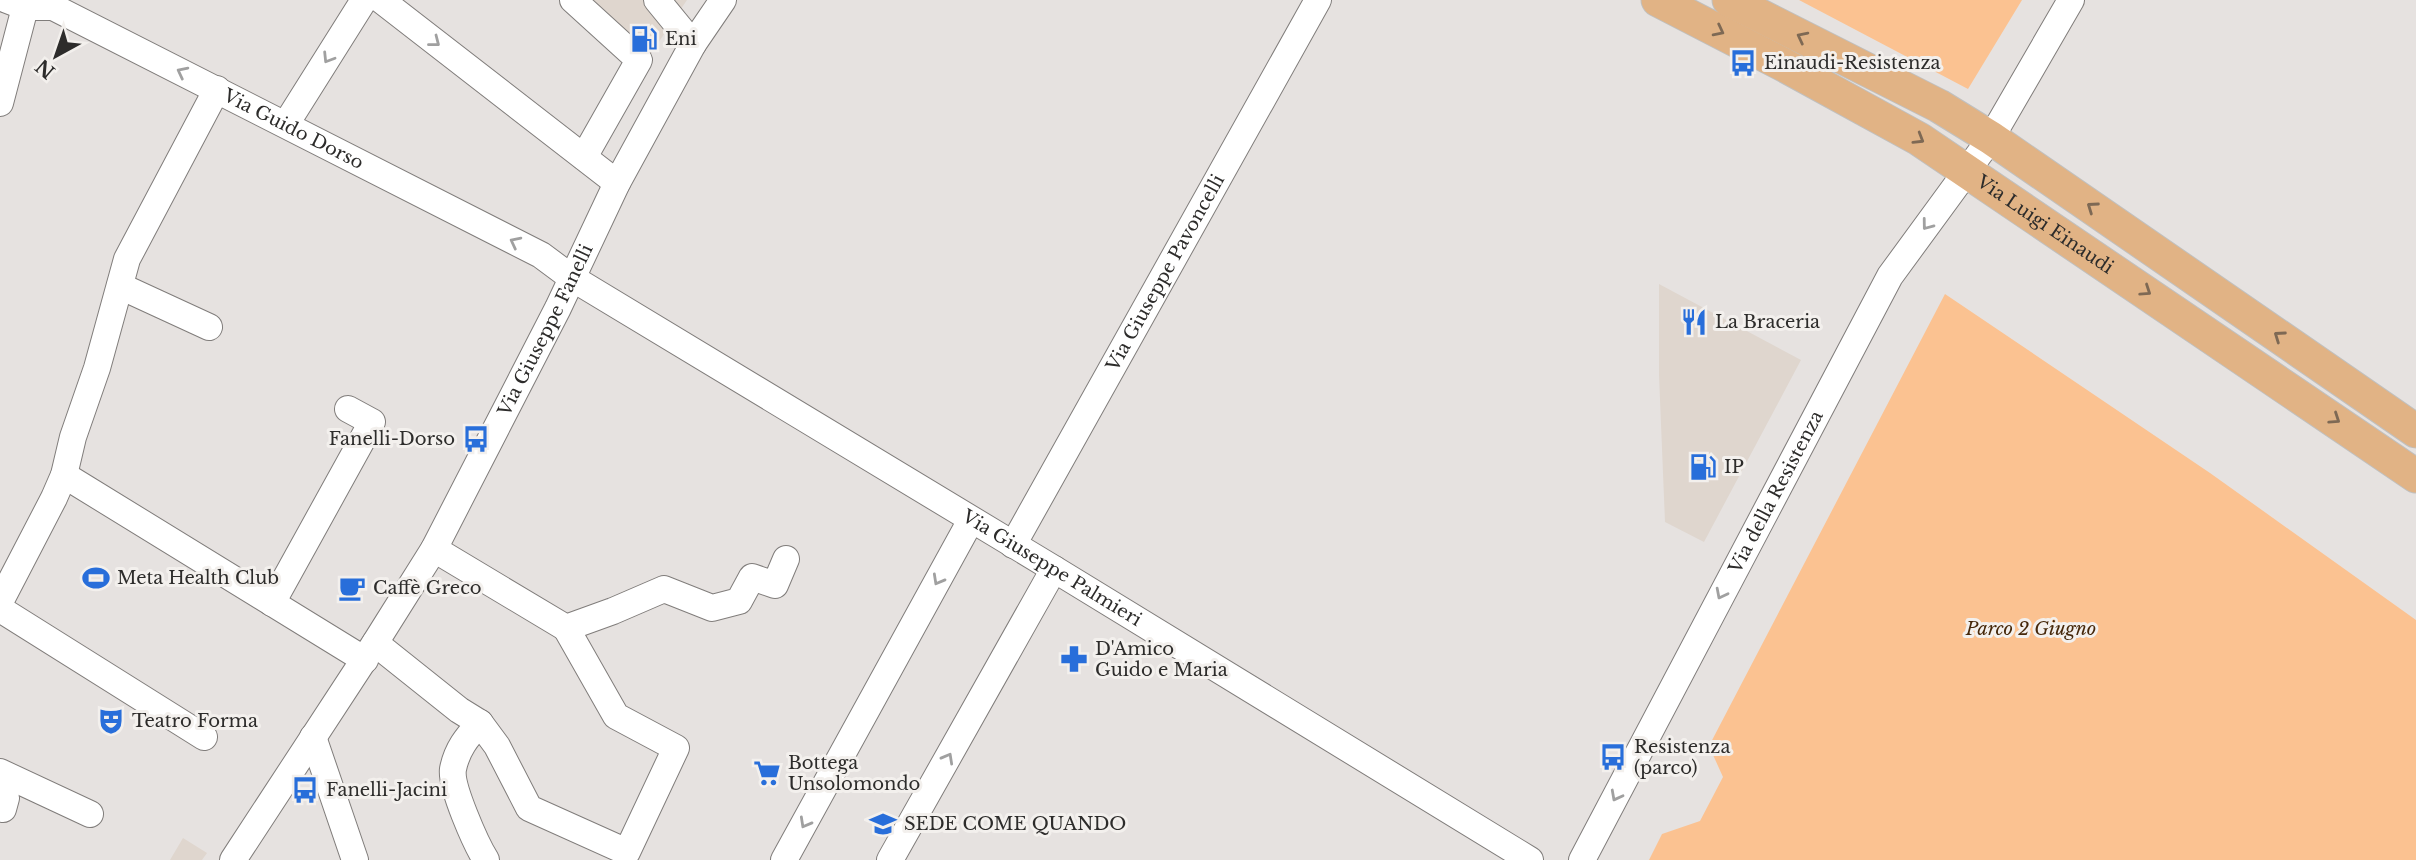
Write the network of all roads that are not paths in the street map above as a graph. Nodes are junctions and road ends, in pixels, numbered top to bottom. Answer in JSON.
{"nodes":[{"id":1,"x":365,"y":0,"type":"edge"},
{"id":2,"x":382,"y":0,"type":"edge"},
{"id":3,"x":573,"y":0,"type":"edge"},
{"id":4,"x":657,"y":0,"type":"edge"},
{"id":5,"x":723,"y":0,"type":"edge"},
{"id":6,"x":1318,"y":0,"type":"edge"},
{"id":7,"x":1658,"y":0,"type":"edge"},
{"id":8,"x":1729,"y":0,"type":"edge"},
{"id":9,"x":2071,"y":0,"type":"edge"},
{"id":10,"x":20,"y":2,"type":"edge"},
{"id":11,"x":693,"y":44,"type":"junction"},
{"id":12,"x":217,"y":89,"type":"junction"},
{"id":13,"x":0,"y":103,"type":"edge"},
{"id":14,"x":286,"y":124,"type":"junction"},
{"id":15,"x":1991,"y":138,"type":"junction"},
{"id":16,"x":584,"y":158,"type":"junction"},
{"id":17,"x":1968,"y":171,"type":"junction"},
{"id":18,"x":617,"y":183,"type":"junction"},
{"id":19,"x":572,"y":278,"type":"junction"},
{"id":20,"x":120,"y":286,"type":"junction"},
{"id":21,"x":209,"y":327,"type":"dead end"},
{"id":22,"x":348,"y":409,"type":"dead end"},
{"id":23,"x":2416,"y":431,"type":"edge"},
{"id":24,"x":64,"y":475,"type":"junction"},
{"id":25,"x":2416,"y":476,"type":"edge"},
{"id":26,"x":971,"y":520,"type":"junction"},
{"id":27,"x":1013,"y":545,"type":"junction"},
{"id":28,"x":434,"y":549,"type":"junction"},
{"id":29,"x":786,"y":559,"type":"dead end"},
{"id":30,"x":1054,"y":569,"type":"junction"},
{"id":31,"x":0,"y":602,"type":"edge"},
{"id":32,"x":272,"y":603,"type":"junction"},
{"id":33,"x":0,"y":608,"type":"edge"},
{"id":34,"x":566,"y":628,"type":"junction"},
{"id":35,"x":370,"y":652,"type":"junction"},
{"id":36,"x":480,"y":723,"type":"junction"},
{"id":37,"x":204,"y":737,"type":"dead end"},
{"id":38,"x":313,"y":737,"type":"junction"},
{"id":39,"x":0,"y":772,"type":"edge"},
{"id":40,"x":90,"y":814,"type":"dead end"},
{"id":41,"x":233,"y":860,"type":"edge"},
{"id":42,"x":355,"y":860,"type":"edge"},
{"id":43,"x":485,"y":860,"type":"edge"},
{"id":44,"x":785,"y":860,"type":"edge"},
{"id":45,"x":890,"y":860,"type":"edge"},
{"id":46,"x":1530,"y":860,"type":"edge"},
{"id":47,"x":1582,"y":860,"type":"edge"}],
"edges":[{"from":1,"to":14,"type":"street","one_way":true},
{"from":2,"to":16,"type":"street","one_way":true},
{"from":3,"to":16,"type":"street"},
{"from":4,"to":11,"type":"street"},
{"from":5,"to":11,"type":"street","name":"Via Giuseppe Fanelli"},
{"from":6,"to":27,"type":"street","name":"Via Giuseppe Pavoncelli"},
{"from":7,"to":17,"type":"main road","name":"Via Luigi Einaudi","one_way":true},
{"from":15,"to":8,"type":"main road","one_way":true},
{"from":9,"to":15,"type":"street","name":"Via della Resistenza"},
{"from":12,"to":10,"type":"street","name":"Via Guido Dorso","one_way":true},
{"from":10,"to":13,"type":"street"},
{"from":11,"to":18,"type":"street","name":"Via Giuseppe Fanelli"},
{"from":12,"to":14,"type":"street","name":"Via Guido Dorso"},
{"from":12,"to":20,"type":"street"},
{"from":19,"to":14,"type":"street","name":"Via Guido Dorso","one_way":true},
{"from":15,"to":17,"type":"street","name":"Via della Resistenza"},
{"from":23,"to":15,"type":"main road","one_way":true},
{"from":16,"to":18,"type":"street"},
{"from":17,"to":25,"type":"main road","name":"Via Luigi Einaudi","one_way":true},
{"from":17,"to":47,"type":"street","name":"Via della Resistenza","one_way":true},
{"from":18,"to":19,"type":"street","name":"Via Giuseppe Fanelli"},
{"from":19,"to":26,"type":"street","name":"Via Giuseppe Palmieri"},
{"from":19,"to":28,"type":"street","name":"Via Giuseppe Fanelli"},
{"from":20,"to":21,"type":"street"},
{"from":20,"to":24,"type":"street"},
{"from":22,"to":32,"type":"street"},
{"from":24,"to":31,"type":"street"},
{"from":24,"to":32,"type":"street"},
{"from":26,"to":27,"type":"street","name":"Via Giuseppe Palmieri"},
{"from":26,"to":44,"type":"street","one_way":true},
{"from":27,"to":30,"type":"street","name":"Via Giuseppe Palmieri"},
{"from":28,"to":34,"type":"street"},
{"from":28,"to":35,"type":"street","name":"Via Giuseppe Fanelli"},
{"from":29,"to":34,"type":"street"},
{"from":45,"to":30,"type":"street","one_way":true},
{"from":30,"to":46,"type":"street","name":"Via Giuseppe Palmieri"},
{"from":32,"to":35,"type":"street"},
{"from":33,"to":37,"type":"street"},
{"from":34,"to":36,"type":"street"},
{"from":35,"to":36,"type":"street"},
{"from":35,"to":38,"type":"street","name":"Via Giuseppe Fanelli"},
{"from":36,"to":43,"type":"street"},
{"from":38,"to":41,"type":"street","name":"Via Giuseppe Fanelli"},
{"from":38,"to":42,"type":"street"},
{"from":39,"to":40,"type":"street"}]}
